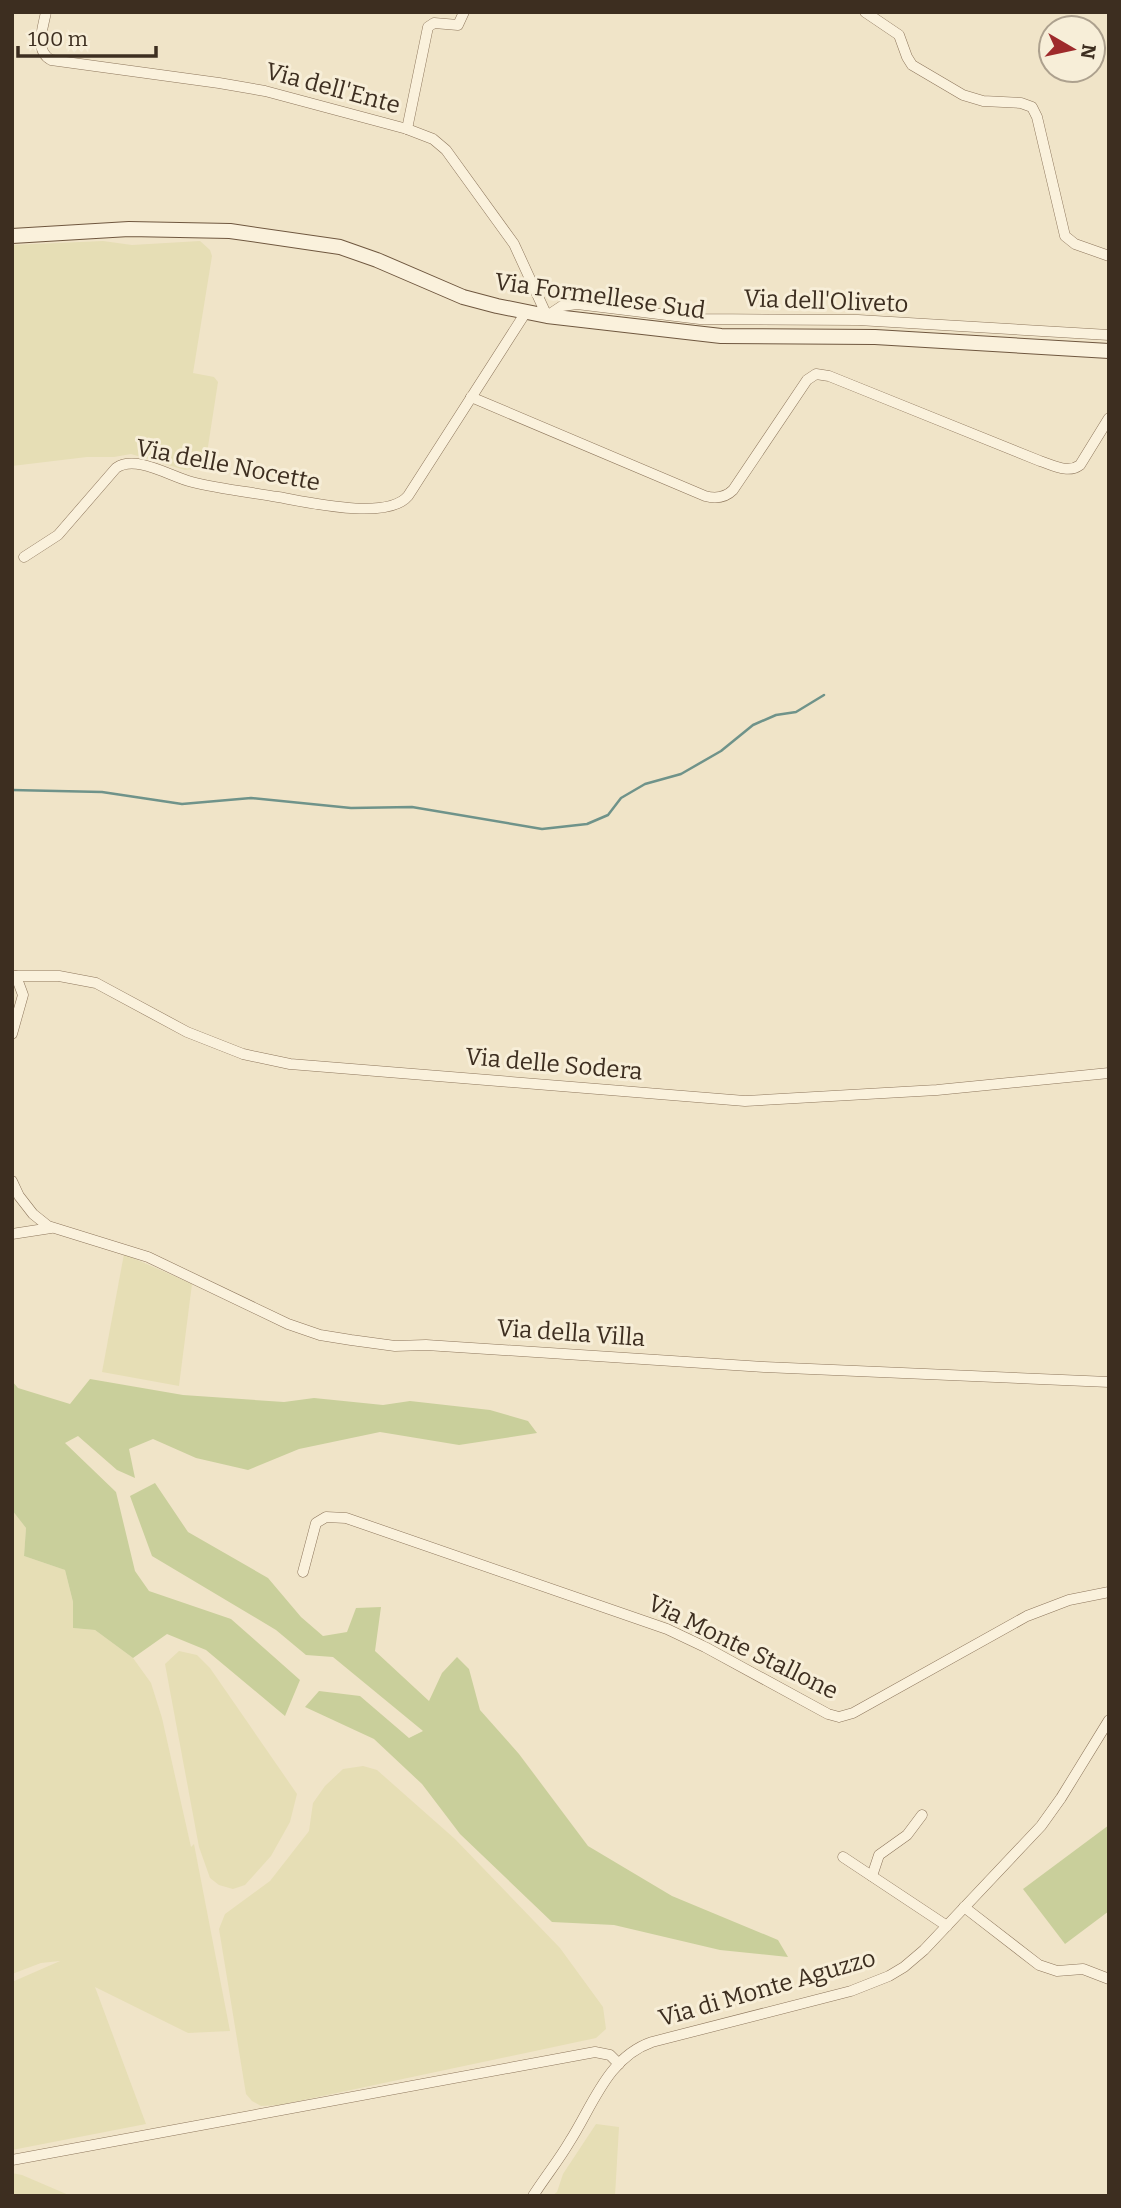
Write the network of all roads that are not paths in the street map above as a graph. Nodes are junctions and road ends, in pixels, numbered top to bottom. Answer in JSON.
{"nodes":[{"id":1,"x":46,"y":12,"type":"edge"},
{"id":2,"x":464,"y":12,"type":"edge"},
{"id":3,"x":865,"y":12,"type":"edge"},
{"id":4,"x":407,"y":129,"type":"junction"},
{"id":5,"x":12,"y":236,"type":"edge"},
{"id":6,"x":1109,"y":256,"type":"edge"},
{"id":7,"x":526,"y":312,"type":"junction"},
{"id":8,"x":547,"y":316,"type":"junction"},
{"id":9,"x":1109,"y":335,"type":"edge"},
{"id":10,"x":1109,"y":351,"type":"edge"},
{"id":11,"x":471,"y":397,"type":"junction"},
{"id":12,"x":1109,"y":418,"type":"edge"},
{"id":13,"x":24,"y":557,"type":"dead end"},
{"id":14,"x":14,"y":976,"type":"edge"},
{"id":15,"x":12,"y":1034,"type":"edge"},
{"id":16,"x":1109,"y":1073,"type":"edge"},
{"id":17,"x":12,"y":1181,"type":"edge"},
{"id":18,"x":51,"y":1228,"type":"junction"},
{"id":19,"x":12,"y":1234,"type":"edge"},
{"id":20,"x":1109,"y":1382,"type":"edge"},
{"id":21,"x":303,"y":1572,"type":"dead end"},
{"id":22,"x":1109,"y":1592,"type":"edge"},
{"id":23,"x":1109,"y":1720,"type":"edge"},
{"id":24,"x":922,"y":1815,"type":"dead end"},
{"id":25,"x":843,"y":1857,"type":"dead end"},
{"id":26,"x":872,"y":1876,"type":"junction"},
{"id":27,"x":964,"y":1907,"type":"junction"},
{"id":28,"x":947,"y":1926,"type":"junction"},
{"id":29,"x":1109,"y":1979,"type":"edge"},
{"id":30,"x":619,"y":2064,"type":"junction"},
{"id":31,"x":12,"y":2160,"type":"edge"},
{"id":32,"x":533,"y":2196,"type":"edge"}],
"edges":[{"from":1,"to":4,"type":"street","name":"Via dell'Ente"},
{"from":2,"to":4,"type":"street"},
{"from":3,"to":6,"type":"street"},
{"from":4,"to":8,"type":"street"},
{"from":5,"to":7,"type":"street","name":"Via Formellese Sud"},
{"from":7,"to":8,"type":"street","name":"Via Formellese Sud"},
{"from":7,"to":11,"type":"street","name":"Via delle Nocette"},
{"from":8,"to":9,"type":"street","name":"Via dell'Oliveto"},
{"from":8,"to":10,"type":"street","name":"Via Formellese Sud"},
{"from":11,"to":12,"type":"street"},
{"from":11,"to":13,"type":"street","name":"Via delle Nocette"},
{"from":14,"to":15,"type":"street"},
{"from":14,"to":16,"type":"street","name":"Via delle Sodera"},
{"from":17,"to":18,"type":"street","name":"Via della Villa"},
{"from":18,"to":19,"type":"street","name":"Via della Villa"},
{"from":18,"to":20,"type":"street","name":"Via della Villa"},
{"from":21,"to":22,"type":"street","name":"Via Monte Stallone"},
{"from":23,"to":27,"type":"street","name":"Via di Monte Aguzzo"},
{"from":24,"to":26,"type":"street"},
{"from":25,"to":26,"type":"street"},
{"from":26,"to":28,"type":"street"},
{"from":27,"to":28,"type":"street","name":"Via di Monte Aguzzo"},
{"from":27,"to":29,"type":"street"},
{"from":28,"to":30,"type":"street","name":"Via di Monte Aguzzo"},
{"from":30,"to":31,"type":"street"},
{"from":30,"to":32,"type":"street","name":"Via di Monte Aguzzo"}]}
